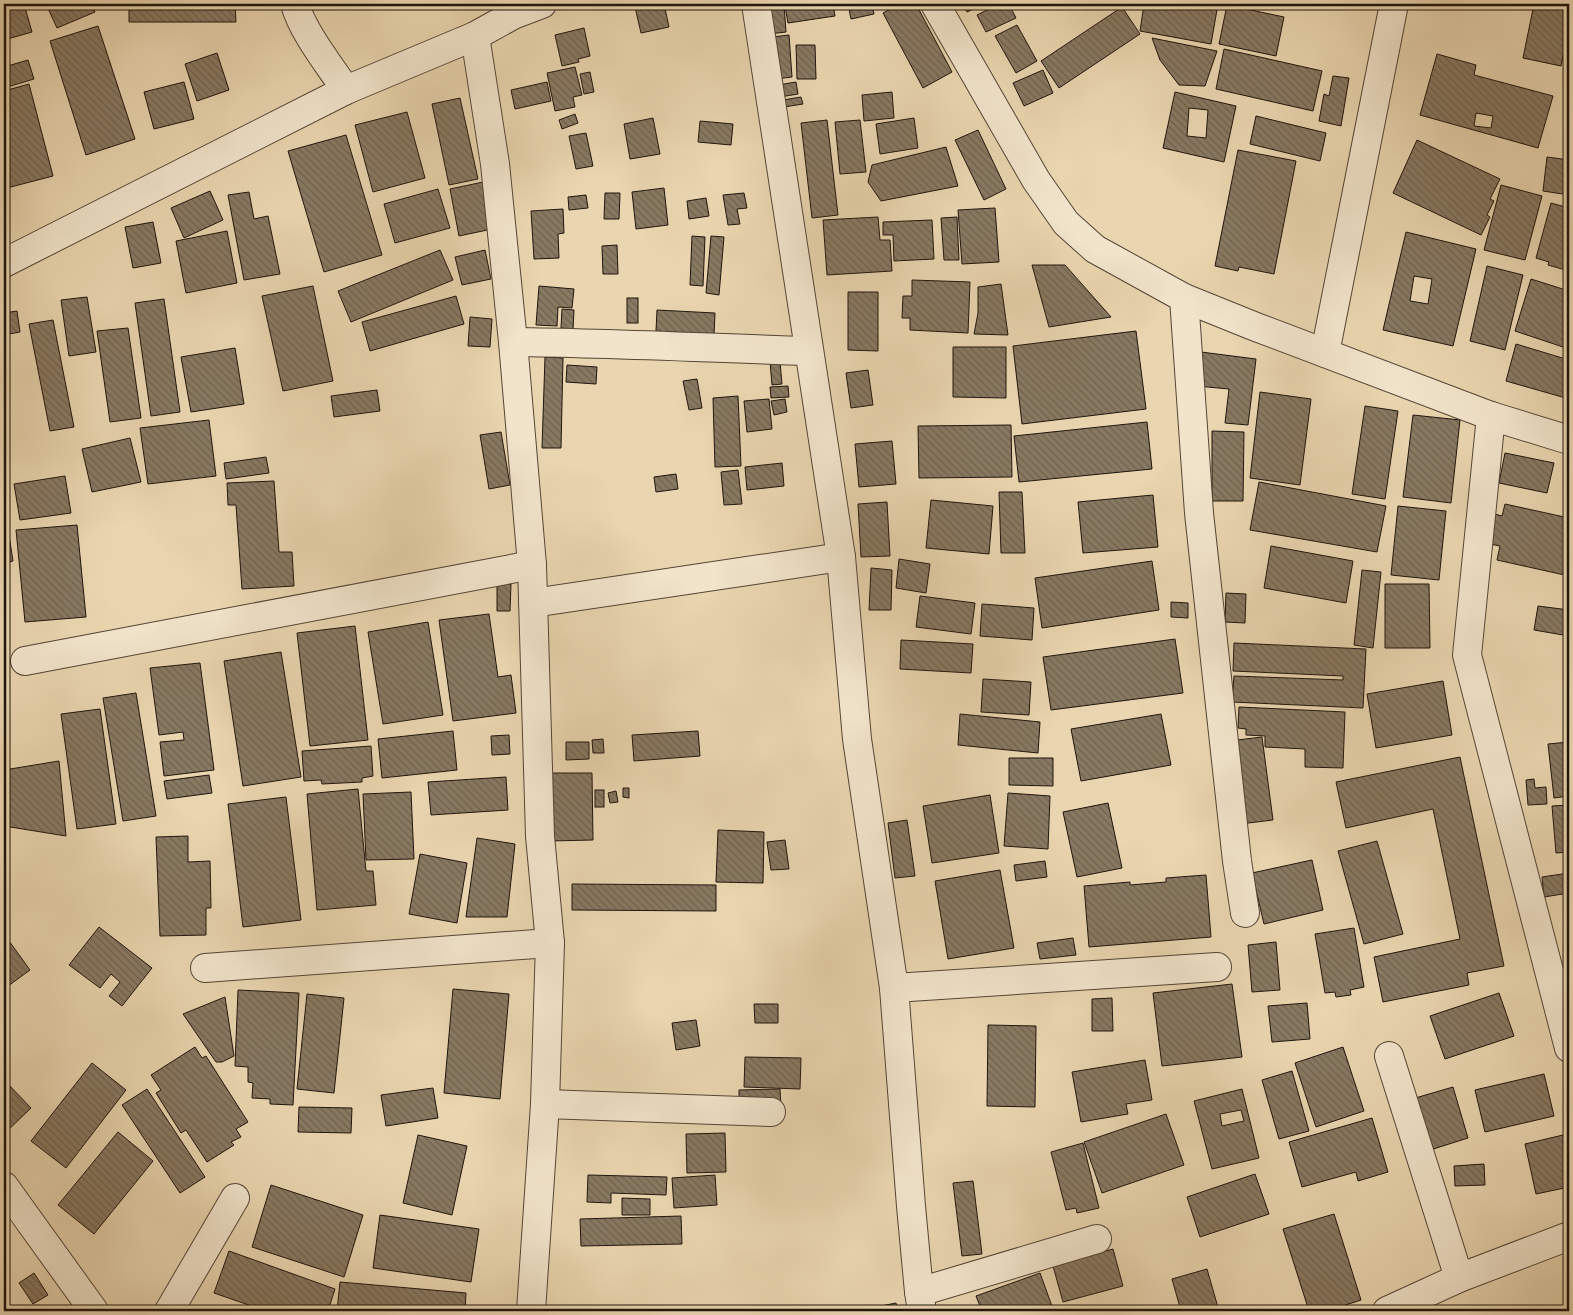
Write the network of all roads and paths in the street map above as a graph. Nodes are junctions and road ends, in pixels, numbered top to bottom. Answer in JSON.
{"nodes":[{"id":1,"x":295,"y":4,"type":"edge"},
{"id":2,"x":542,"y":4,"type":"edge"},
{"id":3,"x":756,"y":4,"type":"edge"},
{"id":4,"x":935,"y":4,"type":"edge"},
{"id":5,"x":1394,"y":4,"type":"edge"},
{"id":6,"x":512,"y":9,"type":"edge"},
{"id":7,"x":475,"y":36,"type":"junction"},
{"id":8,"x":346,"y":90,"type":"junction"},
{"id":9,"x":4,"y":263,"type":"edge"},
{"id":10,"x":1184,"y":298,"type":"junction"},
{"id":11,"x":513,"y":342,"type":"junction"},
{"id":12,"x":809,"y":351,"type":"junction"},
{"id":13,"x":1326,"y":353,"type":"junction"},
{"id":14,"x":1491,"y":416,"type":"junction"},
{"id":15,"x":1569,"y":440,"type":"edge"},
{"id":16,"x":841,"y":557,"type":"junction"},
{"id":17,"x":532,"y":565,"type":"junction"},
{"id":18,"x":533,"y":603,"type":"junction"},
{"id":19,"x":25,"y":661,"type":"dead end"},
{"id":20,"x":1245,"y":913,"type":"dead end"},
{"id":21,"x":550,"y":943,"type":"junction"},
{"id":22,"x":1217,"y":967,"type":"dead end"},
{"id":23,"x":205,"y":968,"type":"dead end"},
{"id":24,"x":894,"y":988,"type":"junction"},
{"id":25,"x":1569,"y":1048,"type":"edge"},
{"id":26,"x":1389,"y":1056,"type":"dead end"},
{"id":27,"x":545,"y":1104,"type":"junction"},
{"id":28,"x":771,"y":1112,"type":"dead end"},
{"id":29,"x":4,"y":1186,"type":"edge"},
{"id":30,"x":235,"y":1198,"type":"dead end"},
{"id":31,"x":1569,"y":1236,"type":"edge"},
{"id":32,"x":1098,"y":1238,"type":"dead end"},
{"id":33,"x":1459,"y":1278,"type":"junction"},
{"id":34,"x":920,"y":1302,"type":"edge"},
{"id":35,"x":94,"y":1311,"type":"edge"},
{"id":36,"x":169,"y":1311,"type":"edge"},
{"id":37,"x":531,"y":1311,"type":"edge"},
{"id":38,"x":1387,"y":1311,"type":"edge"}],
"edges":[{"from":1,"to":8,"type":"street"},
{"from":2,"to":6,"type":"street"},
{"from":3,"to":12,"type":"street"},
{"from":4,"to":10,"type":"street"},
{"from":5,"to":13,"type":"street"},
{"from":6,"to":7,"type":"street"},
{"from":7,"to":8,"type":"street"},
{"from":7,"to":11,"type":"street"},
{"from":8,"to":9,"type":"street"},
{"from":10,"to":13,"type":"street"},
{"from":10,"to":20,"type":"street"},
{"from":11,"to":12,"type":"street"},
{"from":11,"to":17,"type":"street"},
{"from":12,"to":16,"type":"street"},
{"from":13,"to":14,"type":"street"},
{"from":14,"to":15,"type":"street"},
{"from":14,"to":25,"type":"street"},
{"from":16,"to":18,"type":"street"},
{"from":16,"to":24,"type":"street"},
{"from":17,"to":18,"type":"street"},
{"from":17,"to":19,"type":"street"},
{"from":18,"to":21,"type":"street"},
{"from":21,"to":23,"type":"street"},
{"from":21,"to":27,"type":"street"},
{"from":22,"to":24,"type":"street"},
{"from":24,"to":34,"type":"street"},
{"from":26,"to":33,"type":"street"},
{"from":27,"to":28,"type":"street"},
{"from":27,"to":37,"type":"street"},
{"from":29,"to":35,"type":"street"},
{"from":30,"to":36,"type":"street"},
{"from":31,"to":33,"type":"street"},
{"from":32,"to":34,"type":"street"},
{"from":33,"to":38,"type":"street"}]}
